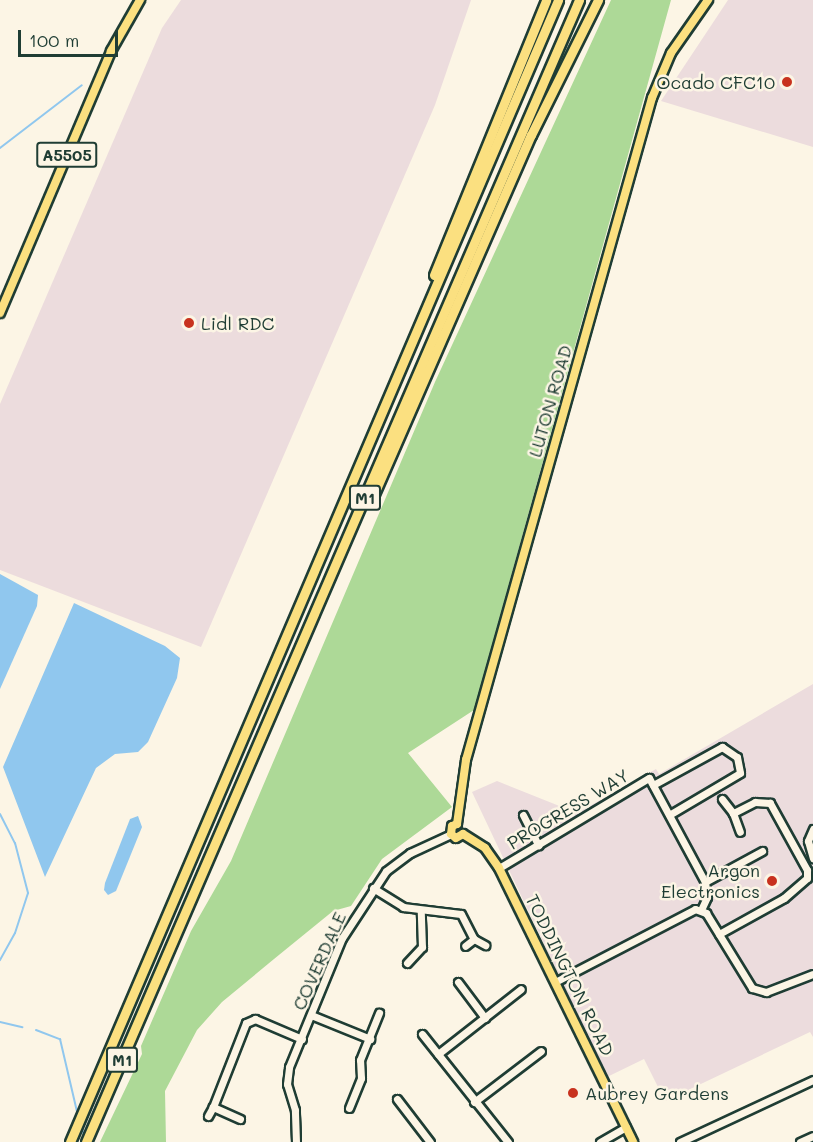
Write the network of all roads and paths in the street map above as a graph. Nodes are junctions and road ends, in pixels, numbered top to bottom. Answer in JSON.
{"nodes":[{"id":1,"x":140,"y":0,"type":"edge"},
{"id":2,"x":546,"y":0,"type":"edge"},
{"id":3,"x":558,"y":0,"type":"edge"},
{"id":4,"x":579,"y":0,"type":"edge"},
{"id":5,"x":598,"y":0,"type":"edge"},
{"id":6,"x":708,"y":0,"type":"edge"},
{"id":7,"x":0,"y":313,"type":"edge"},
{"id":8,"x":404,"y":359,"type":"junction"},
{"id":9,"x":312,"y":625,"type":"junction"},
{"id":10,"x":653,"y":785,"type":"junction"},
{"id":11,"x":722,"y":799,"type":"dead end"},
{"id":12,"x":733,"y":813,"type":"junction"},
{"id":13,"x":523,"y":815,"type":"dead end"},
{"id":14,"x":669,"y":815,"type":"junction"},
{"id":15,"x":458,"y":824,"type":"junction"},
{"id":16,"x":813,"y":829,"type":"edge"},
{"id":17,"x":740,"y":832,"type":"dead end"},
{"id":18,"x":451,"y":834,"type":"junction"},
{"id":19,"x":463,"y":834,"type":"junction"},
{"id":20,"x":538,"y":845,"type":"junction"},
{"id":21,"x":762,"y":851,"type":"dead end"},
{"id":22,"x":813,"y":858,"type":"edge"},
{"id":23,"x":500,"y":868,"type":"junction"},
{"id":24,"x":705,"y":882,"type":"junction"},
{"id":25,"x":374,"y":888,"type":"junction"},
{"id":26,"x":421,"y":910,"type":"junction"},
{"id":27,"x":701,"y":910,"type":"junction"},
{"id":28,"x":719,"y":934,"type":"junction"},
{"id":29,"x":474,"y":939,"type":"junction"},
{"id":30,"x":485,"y":945,"type":"dead end"},
{"id":31,"x":465,"y":946,"type":"dead end"},
{"id":32,"x":407,"y":963,"type":"dead end"},
{"id":33,"x":813,"y":974,"type":"edge"},
{"id":34,"x":458,"y":982,"type":"dead end"},
{"id":35,"x":555,"y":982,"type":"junction"},
{"id":36,"x":521,"y":989,"type":"dead end"},
{"id":37,"x":379,"y":1013,"type":"dead end"},
{"id":38,"x":311,"y":1015,"type":"junction"},
{"id":39,"x":485,"y":1018,"type":"junction"},
{"id":40,"x":422,"y":1034,"type":"dead end"},
{"id":41,"x":302,"y":1039,"type":"junction"},
{"id":42,"x":370,"y":1039,"type":"junction"},
{"id":43,"x":542,"y":1051,"type":"dead end"},
{"id":44,"x":438,"y":1054,"type":"junction"},
{"id":45,"x":813,"y":1080,"type":"edge"},
{"id":46,"x":397,"y":1099,"type":"dead end"},
{"id":47,"x":474,"y":1102,"type":"junction"},
{"id":48,"x":213,"y":1107,"type":"junction"},
{"id":49,"x":349,"y":1107,"type":"dead end"},
{"id":50,"x":208,"y":1116,"type":"dead end"},
{"id":51,"x":240,"y":1119,"type":"dead end"},
{"id":52,"x":626,"y":1127,"type":"junction"},
{"id":53,"x":813,"y":1136,"type":"edge"},
{"id":54,"x":72,"y":1138,"type":"edge"},
{"id":55,"x":87,"y":1142,"type":"edge"},
{"id":56,"x":296,"y":1142,"type":"edge"},
{"id":57,"x":430,"y":1142,"type":"edge"},
{"id":58,"x":508,"y":1142,"type":"edge"},
{"id":59,"x":600,"y":1142,"type":"edge"},
{"id":60,"x":633,"y":1142,"type":"edge"},
{"id":61,"x":680,"y":1142,"type":"edge"},
{"id":62,"x":800,"y":1142,"type":"edge"}],
"edges":[{"from":1,"to":7,"type":"main road","number":"A5505"},
{"from":2,"to":8,"type":"highway"},
{"from":3,"to":8,"type":"highway","number":"M1"},
{"from":4,"to":9,"type":"highway","number":"M1"},
{"from":5,"to":9,"type":"highway"},
{"from":6,"to":15,"type":"main road","name":"LUTON ROAD"},
{"from":8,"to":54,"type":"highway","number":"M1"},
{"from":9,"to":55,"type":"highway","number":"M1"},
{"from":10,"to":14,"type":"street","name":"PROGRESS WAY"},
{"from":10,"to":14,"type":"street"},
{"from":10,"to":20,"type":"street","name":"PROGRESS WAY"},
{"from":11,"to":12,"type":"street"},
{"from":12,"to":17,"type":"street"},
{"from":12,"to":28,"type":"street"},
{"from":13,"to":20,"type":"street"},
{"from":14,"to":24,"type":"street","name":"PROGRESS WAY"},
{"from":15,"to":18,"type":"main road"},
{"from":15,"to":19,"type":"main road"},
{"from":16,"to":22,"type":"street"},
{"from":18,"to":19,"type":"main road"},
{"from":18,"to":25,"type":"street","name":"COVERDALE"},
{"from":19,"to":23,"type":"main road","name":"TODDINGTON ROAD"},
{"from":20,"to":23,"type":"street","name":"PROGRESS WAY"},
{"from":21,"to":24,"type":"street"},
{"from":23,"to":35,"type":"main road","name":"TODDINGTON ROAD"},
{"from":24,"to":27,"type":"street"},
{"from":25,"to":26,"type":"street"},
{"from":25,"to":38,"type":"street","name":"COVERDALE"},
{"from":26,"to":29,"type":"street"},
{"from":26,"to":32,"type":"street"},
{"from":27,"to":28,"type":"street"},
{"from":27,"to":35,"type":"street"},
{"from":28,"to":33,"type":"street"},
{"from":29,"to":30,"type":"street"},
{"from":29,"to":31,"type":"street"},
{"from":34,"to":39,"type":"street"},
{"from":35,"to":52,"type":"main road","name":"TODDINGTON ROAD"},
{"from":36,"to":39,"type":"street"},
{"from":37,"to":42,"type":"street"},
{"from":38,"to":41,"type":"street","name":"COVERDALE"},
{"from":38,"to":42,"type":"street"},
{"from":39,"to":44,"type":"street"},
{"from":40,"to":44,"type":"street"},
{"from":41,"to":48,"type":"street"},
{"from":41,"to":56,"type":"street","name":"COVERDALE"},
{"from":42,"to":49,"type":"street"},
{"from":43,"to":47,"type":"street"},
{"from":44,"to":47,"type":"street"},
{"from":45,"to":61,"type":"street"},
{"from":46,"to":57,"type":"street"},
{"from":47,"to":58,"type":"street"},
{"from":48,"to":50,"type":"street"},
{"from":48,"to":51,"type":"street"},
{"from":52,"to":59,"type":"street"},
{"from":52,"to":60,"type":"main road","name":"TODDINGTON ROAD"},
{"from":53,"to":62,"type":"street"}]}
